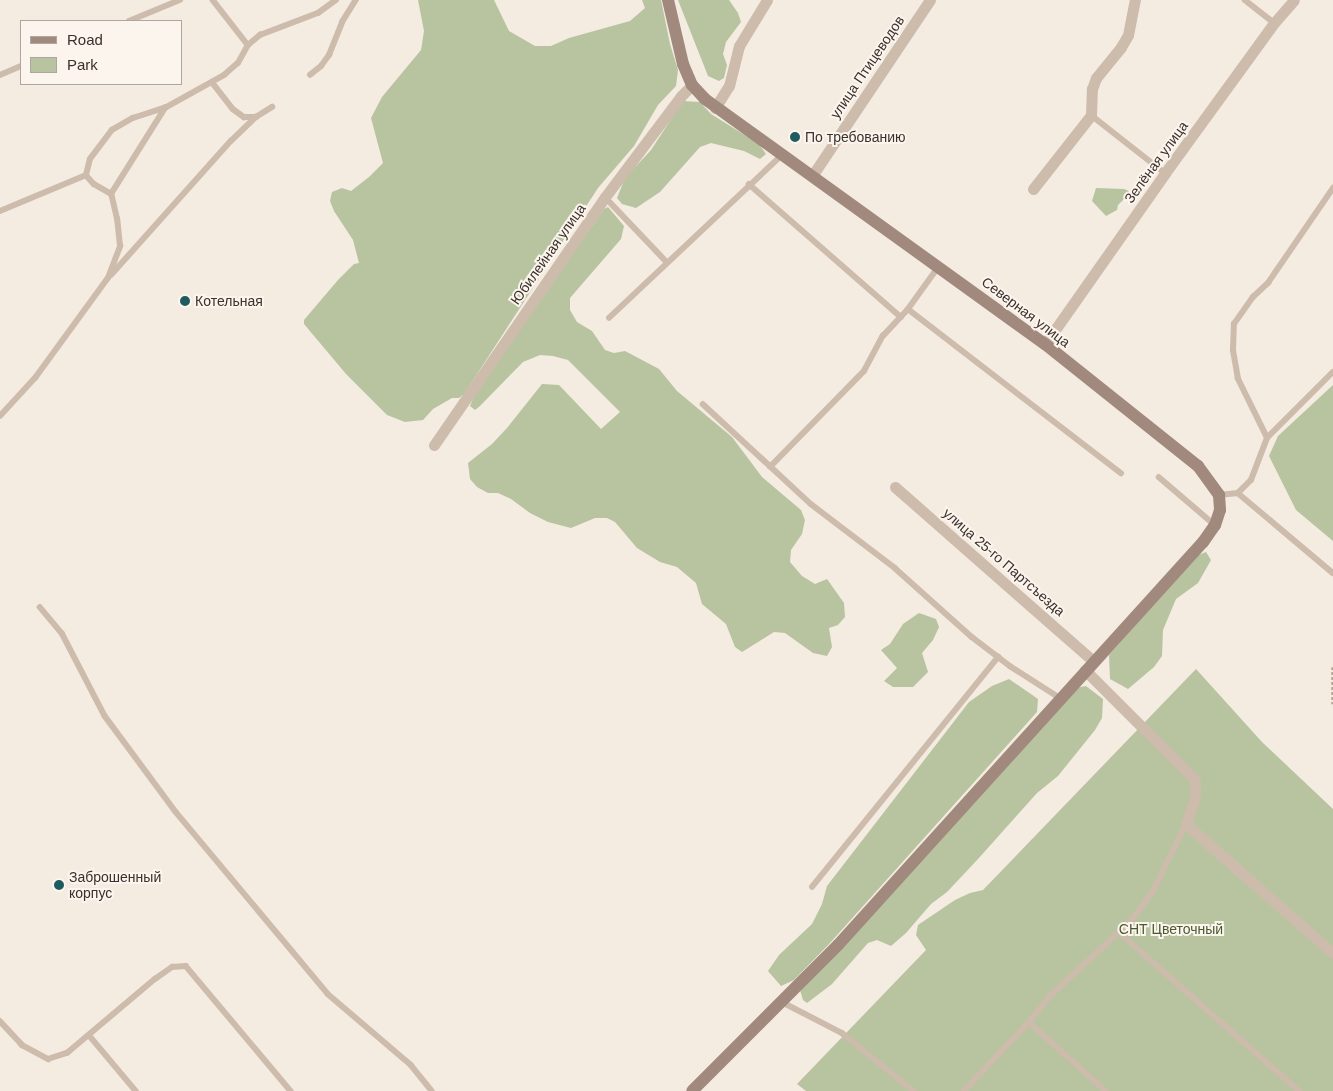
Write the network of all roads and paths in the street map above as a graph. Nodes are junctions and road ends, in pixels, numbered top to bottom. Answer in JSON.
{"nodes":[{"id":1,"x":180,"y":0,"type":"edge"},
{"id":2,"x":213,"y":0,"type":"edge"},
{"id":3,"x":336,"y":0,"type":"edge"},
{"id":4,"x":356,"y":0,"type":"edge"},
{"id":5,"x":668,"y":0,"type":"edge"},
{"id":6,"x":767,"y":0,"type":"edge"},
{"id":7,"x":930,"y":0,"type":"edge"},
{"id":8,"x":1135,"y":0,"type":"edge"},
{"id":9,"x":1245,"y":0,"type":"edge"},
{"id":10,"x":1294,"y":0,"type":"edge"},
{"id":11,"x":131,"y":20,"type":"edge"},
{"id":12,"x":1274,"y":23,"type":"junction"},
{"id":13,"x":248,"y":45,"type":"junction"},
{"id":14,"x":20,"y":66,"type":"edge"},
{"id":15,"x":0,"y":75,"type":"edge"},
{"id":16,"x":310,"y":75,"type":"dead end"},
{"id":17,"x":212,"y":82,"type":"junction"},
{"id":18,"x":692,"y":85,"type":"junction"},
{"id":19,"x":272,"y":107,"type":"dead end"},
{"id":20,"x":165,"y":108,"type":"junction"},
{"id":21,"x":715,"y":108,"type":"junction"},
{"id":22,"x":1091,"y":115,"type":"junction"},
{"id":23,"x":256,"y":117,"type":"junction"},
{"id":24,"x":782,"y":155,"type":"junction"},
{"id":25,"x":1165,"y":173,"type":"junction"},
{"id":26,"x":86,"y":174,"type":"junction"},
{"id":27,"x":812,"y":176,"type":"junction"},
{"id":28,"x":749,"y":184,"type":"junction"},
{"id":29,"x":1033,"y":188,"type":"dead end"},
{"id":30,"x":1333,"y":188,"type":"edge"},
{"id":31,"x":111,"y":194,"type":"junction"},
{"id":32,"x":605,"y":197,"type":"junction"},
{"id":33,"x":0,"y":211,"type":"edge"},
{"id":34,"x":668,"y":262,"type":"junction"},
{"id":35,"x":940,"y":266,"type":"junction"},
{"id":36,"x":108,"y":278,"type":"junction"},
{"id":37,"x":908,"y":309,"type":"junction"},
{"id":38,"x":901,"y":316,"type":"junction"},
{"id":39,"x":609,"y":318,"type":"dead end"},
{"id":40,"x":1046,"y":344,"type":"junction"},
{"id":41,"x":1333,"y":372,"type":"edge"},
{"id":42,"x":703,"y":404,"type":"dead end"},
{"id":43,"x":0,"y":416,"type":"edge"},
{"id":44,"x":1267,"y":438,"type":"junction"},
{"id":45,"x":434,"y":444,"type":"dead end"},
{"id":46,"x":770,"y":467,"type":"junction"},
{"id":47,"x":1121,"y":473,"type":"dead end"},
{"id":48,"x":1159,"y":478,"type":"dead end"},
{"id":49,"x":895,"y":487,"type":"dead end"},
{"id":50,"x":1238,"y":493,"type":"junction"},
{"id":51,"x":1219,"y":494,"type":"junction"},
{"id":52,"x":1215,"y":525,"type":"junction"},
{"id":53,"x":1333,"y":573,"type":"edge"},
{"id":54,"x":40,"y":607,"type":"dead end"},
{"id":55,"x":998,"y":657,"type":"junction"},
{"id":56,"x":1089,"y":665,"type":"junction"},
{"id":57,"x":1333,"y":667,"type":"edge"},
{"id":58,"x":1060,"y":698,"type":"junction"},
{"id":59,"x":1333,"y":704,"type":"edge"},
{"id":60,"x":1186,"y":824,"type":"junction"},
{"id":61,"x":812,"y":887,"type":"dead end"},
{"id":62,"x":1120,"y":934,"type":"junction"},
{"id":63,"x":1333,"y":952,"type":"edge"},
{"id":64,"x":781,"y":1002,"type":"junction"},
{"id":65,"x":0,"y":1021,"type":"edge"},
{"id":66,"x":1029,"y":1022,"type":"junction"},
{"id":67,"x":89,"y":1035,"type":"junction"},
{"id":68,"x":136,"y":1091,"type":"edge"},
{"id":69,"x":291,"y":1091,"type":"edge"},
{"id":70,"x":432,"y":1091,"type":"edge"},
{"id":71,"x":692,"y":1091,"type":"edge"},
{"id":72,"x":914,"y":1091,"type":"edge"},
{"id":73,"x":964,"y":1091,"type":"edge"},
{"id":74,"x":1106,"y":1091,"type":"edge"},
{"id":75,"x":1299,"y":1091,"type":"edge"}],
"edges":[{"from":1,"to":11,"type":"lane"},
{"from":2,"to":13,"type":"lane"},
{"from":3,"to":13,"type":"lane"},
{"from":4,"to":16,"type":"lane"},
{"from":5,"to":18,"type":"street","name":"Северная улица"},
{"from":6,"to":21,"type":"street"},
{"from":7,"to":27,"type":"street","name":"улица Птицеводов"},
{"from":8,"to":22,"type":"street"},
{"from":9,"to":12,"type":"lane"},
{"from":10,"to":12,"type":"street","name":"Зелёная улица"},
{"from":12,"to":25,"type":"street","name":"Зелёная улица"},
{"from":13,"to":17,"type":"lane"},
{"from":14,"to":15,"type":"lane"},
{"from":17,"to":20,"type":"lane"},
{"from":17,"to":23,"type":"lane"},
{"from":18,"to":21,"type":"street","name":"Северная улица"},
{"from":18,"to":32,"type":"street","name":"Юбилейная улица"},
{"from":19,"to":23,"type":"lane"},
{"from":20,"to":26,"type":"lane"},
{"from":20,"to":31,"type":"lane"},
{"from":21,"to":24,"type":"street","name":"Северная улица"},
{"from":22,"to":25,"type":"lane"},
{"from":22,"to":29,"type":"street"},
{"from":23,"to":36,"type":"lane"},
{"from":24,"to":27,"type":"street","name":"Северная улица"},
{"from":24,"to":28,"type":"lane"},
{"from":25,"to":40,"type":"street","name":"Зелёная улица"},
{"from":26,"to":31,"type":"lane"},
{"from":26,"to":33,"type":"lane"},
{"from":27,"to":35,"type":"street","name":"Северная улица"},
{"from":28,"to":34,"type":"lane"},
{"from":28,"to":38,"type":"lane"},
{"from":30,"to":44,"type":"lane"},
{"from":31,"to":36,"type":"lane"},
{"from":32,"to":34,"type":"lane"},
{"from":32,"to":45,"type":"street","name":"Юбилейная улица"},
{"from":34,"to":39,"type":"lane"},
{"from":35,"to":37,"type":"lane"},
{"from":35,"to":40,"type":"street","name":"Северная улица"},
{"from":36,"to":43,"type":"lane"},
{"from":37,"to":38,"type":"lane"},
{"from":37,"to":47,"type":"lane"},
{"from":38,"to":46,"type":"lane"},
{"from":40,"to":51,"type":"street","name":"Северная улица"},
{"from":41,"to":44,"type":"lane"},
{"from":42,"to":46,"type":"lane"},
{"from":44,"to":50,"type":"lane"},
{"from":46,"to":55,"type":"lane"},
{"from":48,"to":52,"type":"lane"},
{"from":49,"to":56,"type":"street","name":"улица 25-го Партсъезда"},
{"from":50,"to":51,"type":"lane"},
{"from":50,"to":53,"type":"lane"},
{"from":51,"to":52,"type":"street"},
{"from":52,"to":56,"type":"street"},
{"from":54,"to":70,"type":"lane"},
{"from":55,"to":58,"type":"lane"},
{"from":55,"to":61,"type":"lane"},
{"from":56,"to":58,"type":"street"},
{"from":56,"to":60,"type":"street","name":"улица 25-го Партсъезда"},
{"from":57,"to":59,"type":"path"},
{"from":58,"to":64,"type":"street"},
{"from":60,"to":62,"type":"lane"},
{"from":60,"to":63,"type":"street"},
{"from":62,"to":66,"type":"lane"},
{"from":62,"to":75,"type":"lane"},
{"from":64,"to":71,"type":"street"},
{"from":64,"to":72,"type":"lane"},
{"from":65,"to":67,"type":"lane"},
{"from":66,"to":73,"type":"lane"},
{"from":66,"to":74,"type":"lane"},
{"from":67,"to":68,"type":"lane"},
{"from":67,"to":69,"type":"lane"}]}
